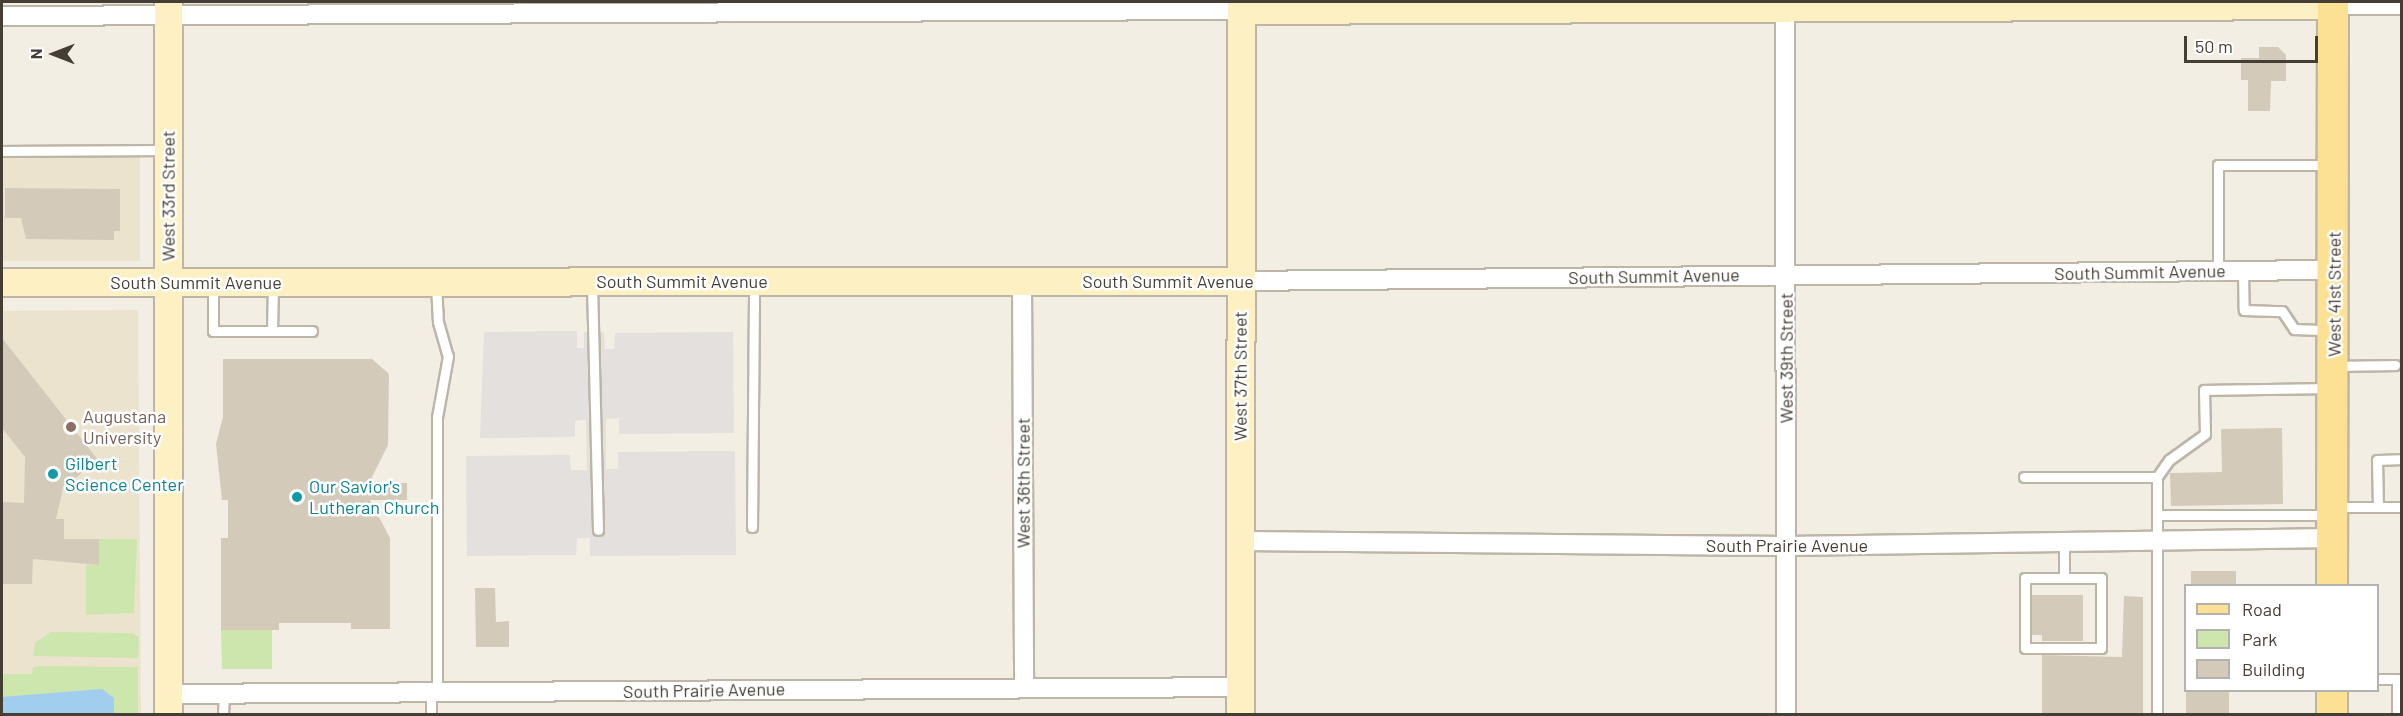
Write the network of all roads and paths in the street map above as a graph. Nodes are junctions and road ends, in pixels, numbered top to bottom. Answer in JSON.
{"nodes":[{"id":1,"x":1785,"y":3,"type":"edge"},
{"id":2,"x":2152,"y":3,"type":"edge"},
{"id":3,"x":2248,"y":3,"type":"edge"},
{"id":4,"x":2333,"y":3,"type":"edge"},
{"id":5,"x":2402,"y":5,"type":"edge"},
{"id":6,"x":1241,"y":6,"type":"edge"},
{"id":7,"x":701,"y":8,"type":"edge"},
{"id":8,"x":168,"y":9,"type":"edge"},
{"id":9,"x":2,"y":16,"type":"edge"},
{"id":10,"x":168,"y":150,"type":"junction"},
{"id":11,"x":2,"y":151,"type":"edge"},
{"id":12,"x":2334,"y":165,"type":"junction"},
{"id":13,"x":2334,"y":270,"type":"junction"},
{"id":14,"x":2218,"y":271,"type":"junction"},
{"id":15,"x":2243,"y":271,"type":"junction"},
{"id":16,"x":1787,"y":275,"type":"junction"},
{"id":17,"x":436,"y":281,"type":"junction"},
{"id":18,"x":592,"y":281,"type":"junction"},
{"id":19,"x":754,"y":281,"type":"junction"},
{"id":20,"x":1022,"y":281,"type":"junction"},
{"id":21,"x":1240,"y":281,"type":"junction"},
{"id":22,"x":2,"y":282,"type":"edge"},
{"id":23,"x":168,"y":282,"type":"junction"},
{"id":24,"x":213,"y":282,"type":"junction"},
{"id":25,"x":273,"y":282,"type":"junction"},
{"id":26,"x":2334,"y":330,"type":"junction"},
{"id":27,"x":272,"y":331,"type":"junction"},
{"id":28,"x":312,"y":331,"type":"dead end"},
{"id":29,"x":2396,"y":365,"type":"dead end"},
{"id":30,"x":2333,"y":377,"type":"junction"},
{"id":31,"x":2402,"y":459,"type":"edge"},
{"id":32,"x":2024,"y":477,"type":"dead end"},
{"id":33,"x":2157,"y":477,"type":"junction"},
{"id":34,"x":2378,"y":507,"type":"junction"},
{"id":35,"x":2402,"y":507,"type":"edge"},
{"id":36,"x":2158,"y":514,"type":"junction"},
{"id":37,"x":2332,"y":520,"type":"junction"},
{"id":38,"x":752,"y":527,"type":"dead end"},
{"id":39,"x":598,"y":530,"type":"dead end"},
{"id":40,"x":1241,"y":541,"type":"junction"},
{"id":41,"x":2156,"y":541,"type":"junction"},
{"id":42,"x":2064,"y":542,"type":"junction"},
{"id":43,"x":1786,"y":546,"type":"junction"},
{"id":44,"x":2064,"y":578,"type":"junction"},
{"id":45,"x":2332,"y":584,"type":"edge"},
{"id":46,"x":2379,"y":679,"type":"edge"},
{"id":47,"x":1024,"y":686,"type":"junction"},
{"id":48,"x":1239,"y":687,"type":"junction"},
{"id":49,"x":2332,"y":692,"type":"edge"},
{"id":50,"x":224,"y":694,"type":"junction"},
{"id":51,"x":434,"y":694,"type":"junction"},
{"id":52,"x":168,"y":704,"type":"edge"},
{"id":53,"x":223,"y":714,"type":"edge"},
{"id":54,"x":431,"y":714,"type":"edge"},
{"id":55,"x":1240,"y":714,"type":"edge"},
{"id":56,"x":1786,"y":714,"type":"edge"},
{"id":57,"x":2157,"y":714,"type":"edge"},
{"id":58,"x":2332,"y":714,"type":"edge"},
{"id":59,"x":2397,"y":714,"type":"edge"}],
"edges":[{"from":1,"to":2,"type":"street"},
{"from":1,"to":6,"type":"street"},
{"from":1,"to":16,"type":"street","name":"West 39th Street"},
{"from":2,"to":3,"type":"street"},
{"from":3,"to":4,"type":"street"},
{"from":4,"to":5,"type":"street"},
{"from":4,"to":12,"type":"main road","name":"West 41st Street"},
{"from":6,"to":7,"type":"street"},
{"from":6,"to":21,"type":"street","name":"West 37th Street"},
{"from":7,"to":8,"type":"street"},
{"from":8,"to":9,"type":"street"},
{"from":8,"to":10,"type":"street","name":"West 33rd Street"},
{"from":10,"to":11,"type":"lane"},
{"from":10,"to":23,"type":"street","name":"West 33rd Street"},
{"from":12,"to":13,"type":"main road","name":"West 41st Street"},
{"from":12,"to":14,"type":"lane"},
{"from":13,"to":15,"type":"street","name":"South Summit Avenue"},
{"from":13,"to":26,"type":"main road","name":"West 41st Street"},
{"from":14,"to":15,"type":"street","name":"South Summit Avenue"},
{"from":14,"to":16,"type":"street","name":"South Summit Avenue"},
{"from":15,"to":26,"type":"lane"},
{"from":16,"to":21,"type":"street","name":"South Summit Avenue"},
{"from":16,"to":43,"type":"street","name":"West 39th Street"},
{"from":17,"to":18,"type":"street","name":"South Summit Avenue"},
{"from":17,"to":25,"type":"street","name":"South Summit Avenue"},
{"from":17,"to":51,"type":"lane"},
{"from":18,"to":19,"type":"street","name":"South Summit Avenue"},
{"from":18,"to":39,"type":"lane"},
{"from":19,"to":20,"type":"street","name":"South Summit Avenue"},
{"from":19,"to":38,"type":"lane"},
{"from":20,"to":21,"type":"street","name":"South Summit Avenue"},
{"from":20,"to":47,"type":"street","name":"West 36th Street"},
{"from":21,"to":40,"type":"street","name":"West 37th Street"},
{"from":22,"to":23,"type":"street","name":"South Summit Avenue"},
{"from":23,"to":24,"type":"street","name":"South Summit Avenue"},
{"from":23,"to":52,"type":"street","name":"West 33rd Street"},
{"from":24,"to":25,"type":"street","name":"South Summit Avenue"},
{"from":24,"to":27,"type":"lane"},
{"from":25,"to":27,"type":"lane"},
{"from":26,"to":30,"type":"main road","name":"West 41st Street"},
{"from":27,"to":28,"type":"lane"},
{"from":29,"to":30,"type":"lane"},
{"from":30,"to":33,"type":"lane"},
{"from":30,"to":37,"type":"main road","name":"West 41st Street"},
{"from":31,"to":34,"type":"lane"},
{"from":32,"to":33,"type":"lane"},
{"from":33,"to":36,"type":"lane"},
{"from":34,"to":35,"type":"lane"},
{"from":34,"to":37,"type":"lane"},
{"from":36,"to":37,"type":"lane"},
{"from":36,"to":41,"type":"lane"},
{"from":37,"to":41,"type":"street","name":"South Prairie Avenue"},
{"from":37,"to":45,"type":"main road","name":"West 41st Street"},
{"from":40,"to":43,"type":"street","name":"South Prairie Avenue"},
{"from":40,"to":48,"type":"street","name":"West 37th Street"},
{"from":41,"to":42,"type":"street","name":"South Prairie Avenue"},
{"from":41,"to":57,"type":"lane"},
{"from":42,"to":43,"type":"street","name":"South Prairie Avenue"},
{"from":42,"to":44,"type":"lane"},
{"from":43,"to":56,"type":"street","name":"West 39th Street"},
{"from":44,"to":44,"type":"lane"},
{"from":46,"to":59,"type":"lane"},
{"from":47,"to":48,"type":"street","name":"South Prairie Avenue"},
{"from":47,"to":51,"type":"street","name":"South Prairie Avenue"},
{"from":48,"to":55,"type":"street","name":"West 37th Street"},
{"from":49,"to":58,"type":"main road"},
{"from":50,"to":51,"type":"street","name":"South Prairie Avenue"},
{"from":50,"to":52,"type":"street","name":"South Prairie Avenue"},
{"from":50,"to":53,"type":"lane"},
{"from":51,"to":54,"type":"lane"}]}
